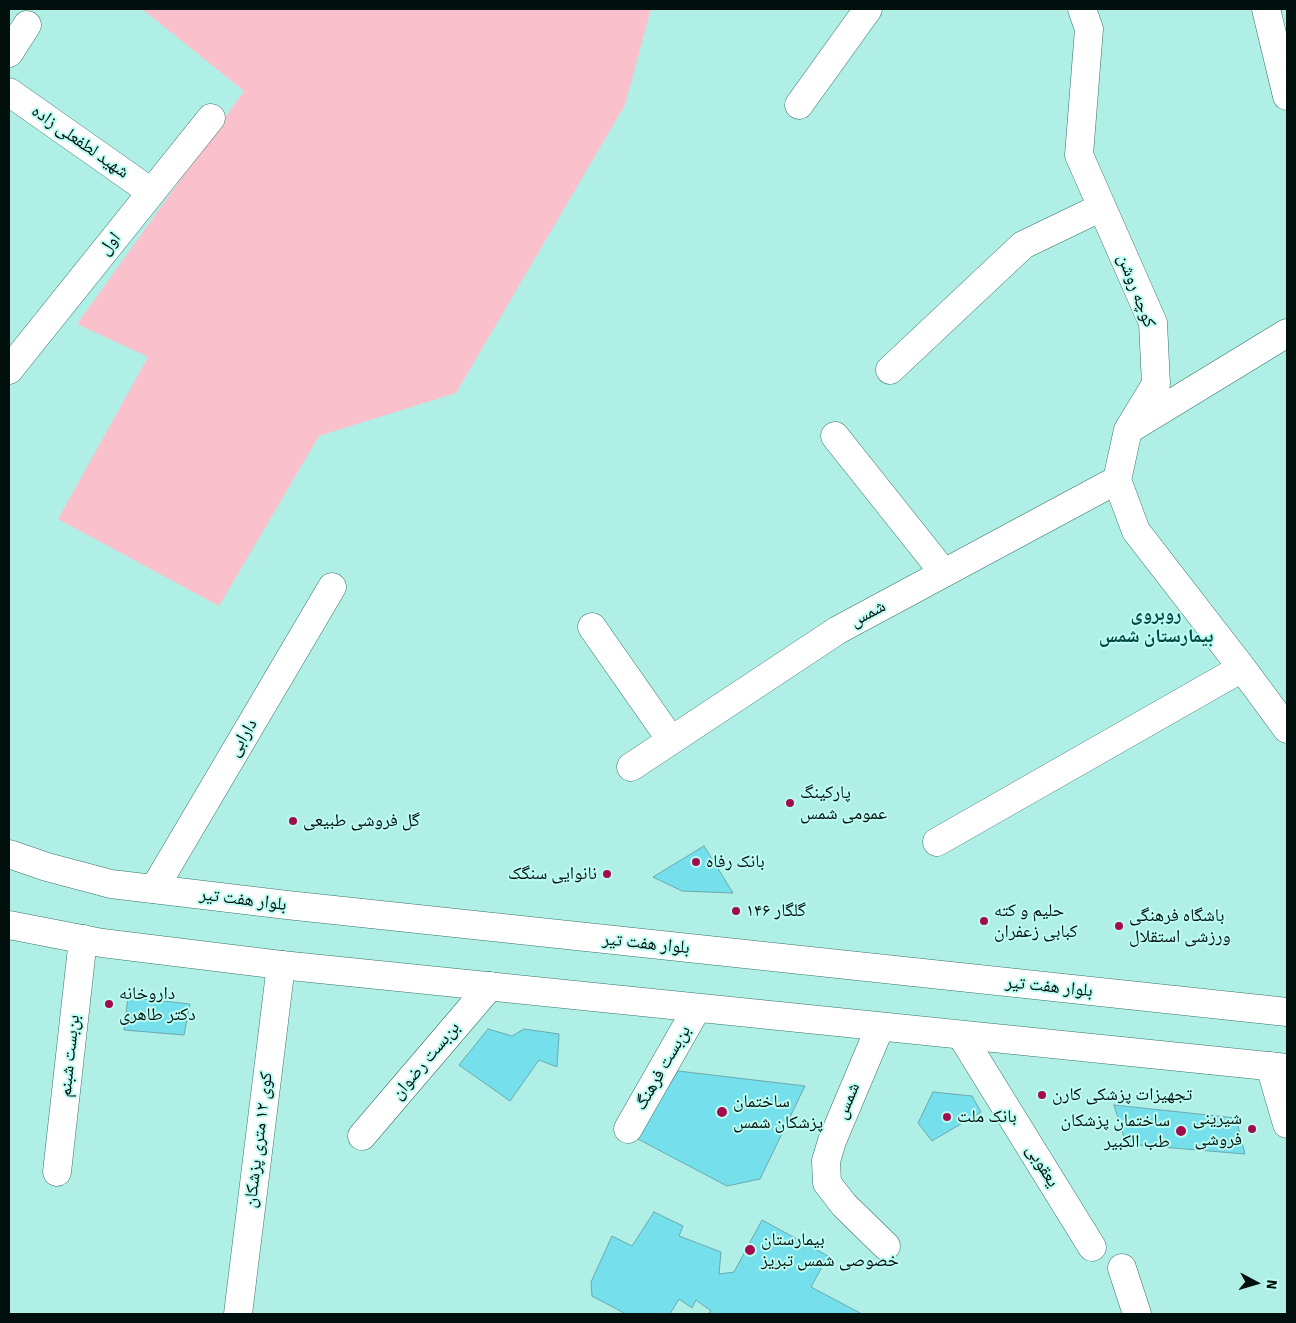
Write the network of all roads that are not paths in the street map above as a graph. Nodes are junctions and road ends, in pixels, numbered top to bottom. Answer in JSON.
{"nodes":[{"id":1,"x":868,"y":9,"type":"edge"},
{"id":2,"x":1082,"y":9,"type":"edge"},
{"id":3,"x":1266,"y":9,"type":"edge"},
{"id":4,"x":27,"y":25,"type":"dead end"},
{"id":5,"x":9,"y":53,"type":"edge"},
{"id":6,"x":9,"y":92,"type":"edge"},
{"id":7,"x":1287,"y":96,"type":"edge"},
{"id":8,"x":799,"y":105,"type":"dead end"},
{"id":9,"x":211,"y":118,"type":"dead end"},
{"id":10,"x":152,"y":192,"type":"junction"},
{"id":11,"x":1102,"y":207,"type":"junction"},
{"id":12,"x":1287,"y":333,"type":"edge"},
{"id":13,"x":9,"y":370,"type":"edge"},
{"id":14,"x":890,"y":370,"type":"dead end"},
{"id":15,"x":1128,"y":430,"type":"junction"},
{"id":16,"x":835,"y":436,"type":"dead end"},
{"id":17,"x":1117,"y":480,"type":"junction"},
{"id":18,"x":944,"y":573,"type":"junction"},
{"id":19,"x":332,"y":587,"type":"dead end"},
{"id":20,"x":592,"y":627,"type":"dead end"},
{"id":21,"x":1242,"y":668,"type":"junction"},
{"id":22,"x":1287,"y":729,"type":"edge"},
{"id":23,"x":671,"y":740,"type":"junction"},
{"id":24,"x":631,"y":767,"type":"dead end"},
{"id":25,"x":937,"y":842,"type":"dead end"},
{"id":26,"x":9,"y":854,"type":"edge"},
{"id":27,"x":154,"y":889,"type":"junction"},
{"id":28,"x":9,"y":925,"type":"edge"},
{"id":29,"x":83,"y":939,"type":"junction"},
{"id":30,"x":280,"y":965,"type":"junction"},
{"id":31,"x":490,"y":986,"type":"junction"},
{"id":32,"x":697,"y":1008,"type":"junction"},
{"id":33,"x":1287,"y":1012,"type":"edge"},
{"id":34,"x":880,"y":1026,"type":"junction"},
{"id":35,"x":961,"y":1035,"type":"junction"},
{"id":36,"x":1279,"y":1067,"type":"edge"},
{"id":37,"x":1287,"y":1124,"type":"edge"},
{"id":38,"x":628,"y":1129,"type":"dead end"},
{"id":39,"x":362,"y":1136,"type":"dead end"},
{"id":40,"x":57,"y":1172,"type":"dead end"},
{"id":41,"x":886,"y":1246,"type":"dead end"},
{"id":42,"x":1092,"y":1247,"type":"dead end"},
{"id":43,"x":1122,"y":1268,"type":"dead end"},
{"id":44,"x":238,"y":1314,"type":"edge"},
{"id":45,"x":1137,"y":1314,"type":"edge"}],
"edges":[{"from":1,"to":8,"type":"main road"},
{"from":2,"to":11,"type":"main road","name":"کوچه روشن"},
{"from":3,"to":7,"type":"main road"},
{"from":4,"to":5,"type":"main road"},
{"from":6,"to":10,"type":"main road","name":"شهید لطفعلی زاده"},
{"from":9,"to":10,"type":"main road","name":"اول"},
{"from":10,"to":13,"type":"main road","name":"اول"},
{"from":11,"to":14,"type":"main road"},
{"from":11,"to":15,"type":"main road","name":"کوچه روشن"},
{"from":12,"to":15,"type":"main road"},
{"from":15,"to":17,"type":"main road","name":"کوچه روشن"},
{"from":16,"to":18,"type":"main road"},
{"from":17,"to":18,"type":"main road","name":"شمس"},
{"from":17,"to":21,"type":"main road"},
{"from":18,"to":23,"type":"main road","name":"شمس"},
{"from":19,"to":27,"type":"main road","name":"دارابی"},
{"from":20,"to":23,"type":"main road"},
{"from":21,"to":22,"type":"main road"},
{"from":21,"to":25,"type":"main road"},
{"from":23,"to":24,"type":"main road","name":"شمس"},
{"from":26,"to":27,"type":"main road","name":"بلوار هفت تیر"},
{"from":27,"to":33,"type":"main road","name":"بلوار هفت تیر"},
{"from":28,"to":29,"type":"main road"},
{"from":29,"to":30,"type":"main road"},
{"from":29,"to":40,"type":"main road","name":"بن‌بست شبنم"},
{"from":30,"to":31,"type":"main road"},
{"from":30,"to":44,"type":"main road","name":"کوی ۱۲ متری پزشکان"},
{"from":31,"to":32,"type":"main road"},
{"from":31,"to":39,"type":"main road","name":"بن‌بست رضوان"},
{"from":32,"to":34,"type":"main road"},
{"from":32,"to":38,"type":"main road","name":"بن‌بست فرهنگ"},
{"from":34,"to":35,"type":"main road"},
{"from":34,"to":41,"type":"main road","name":"شمس"},
{"from":35,"to":36,"type":"main road"},
{"from":35,"to":42,"type":"main road","name":"یعقوبی"},
{"from":36,"to":37,"type":"main road"},
{"from":43,"to":45,"type":"main road"}]}
